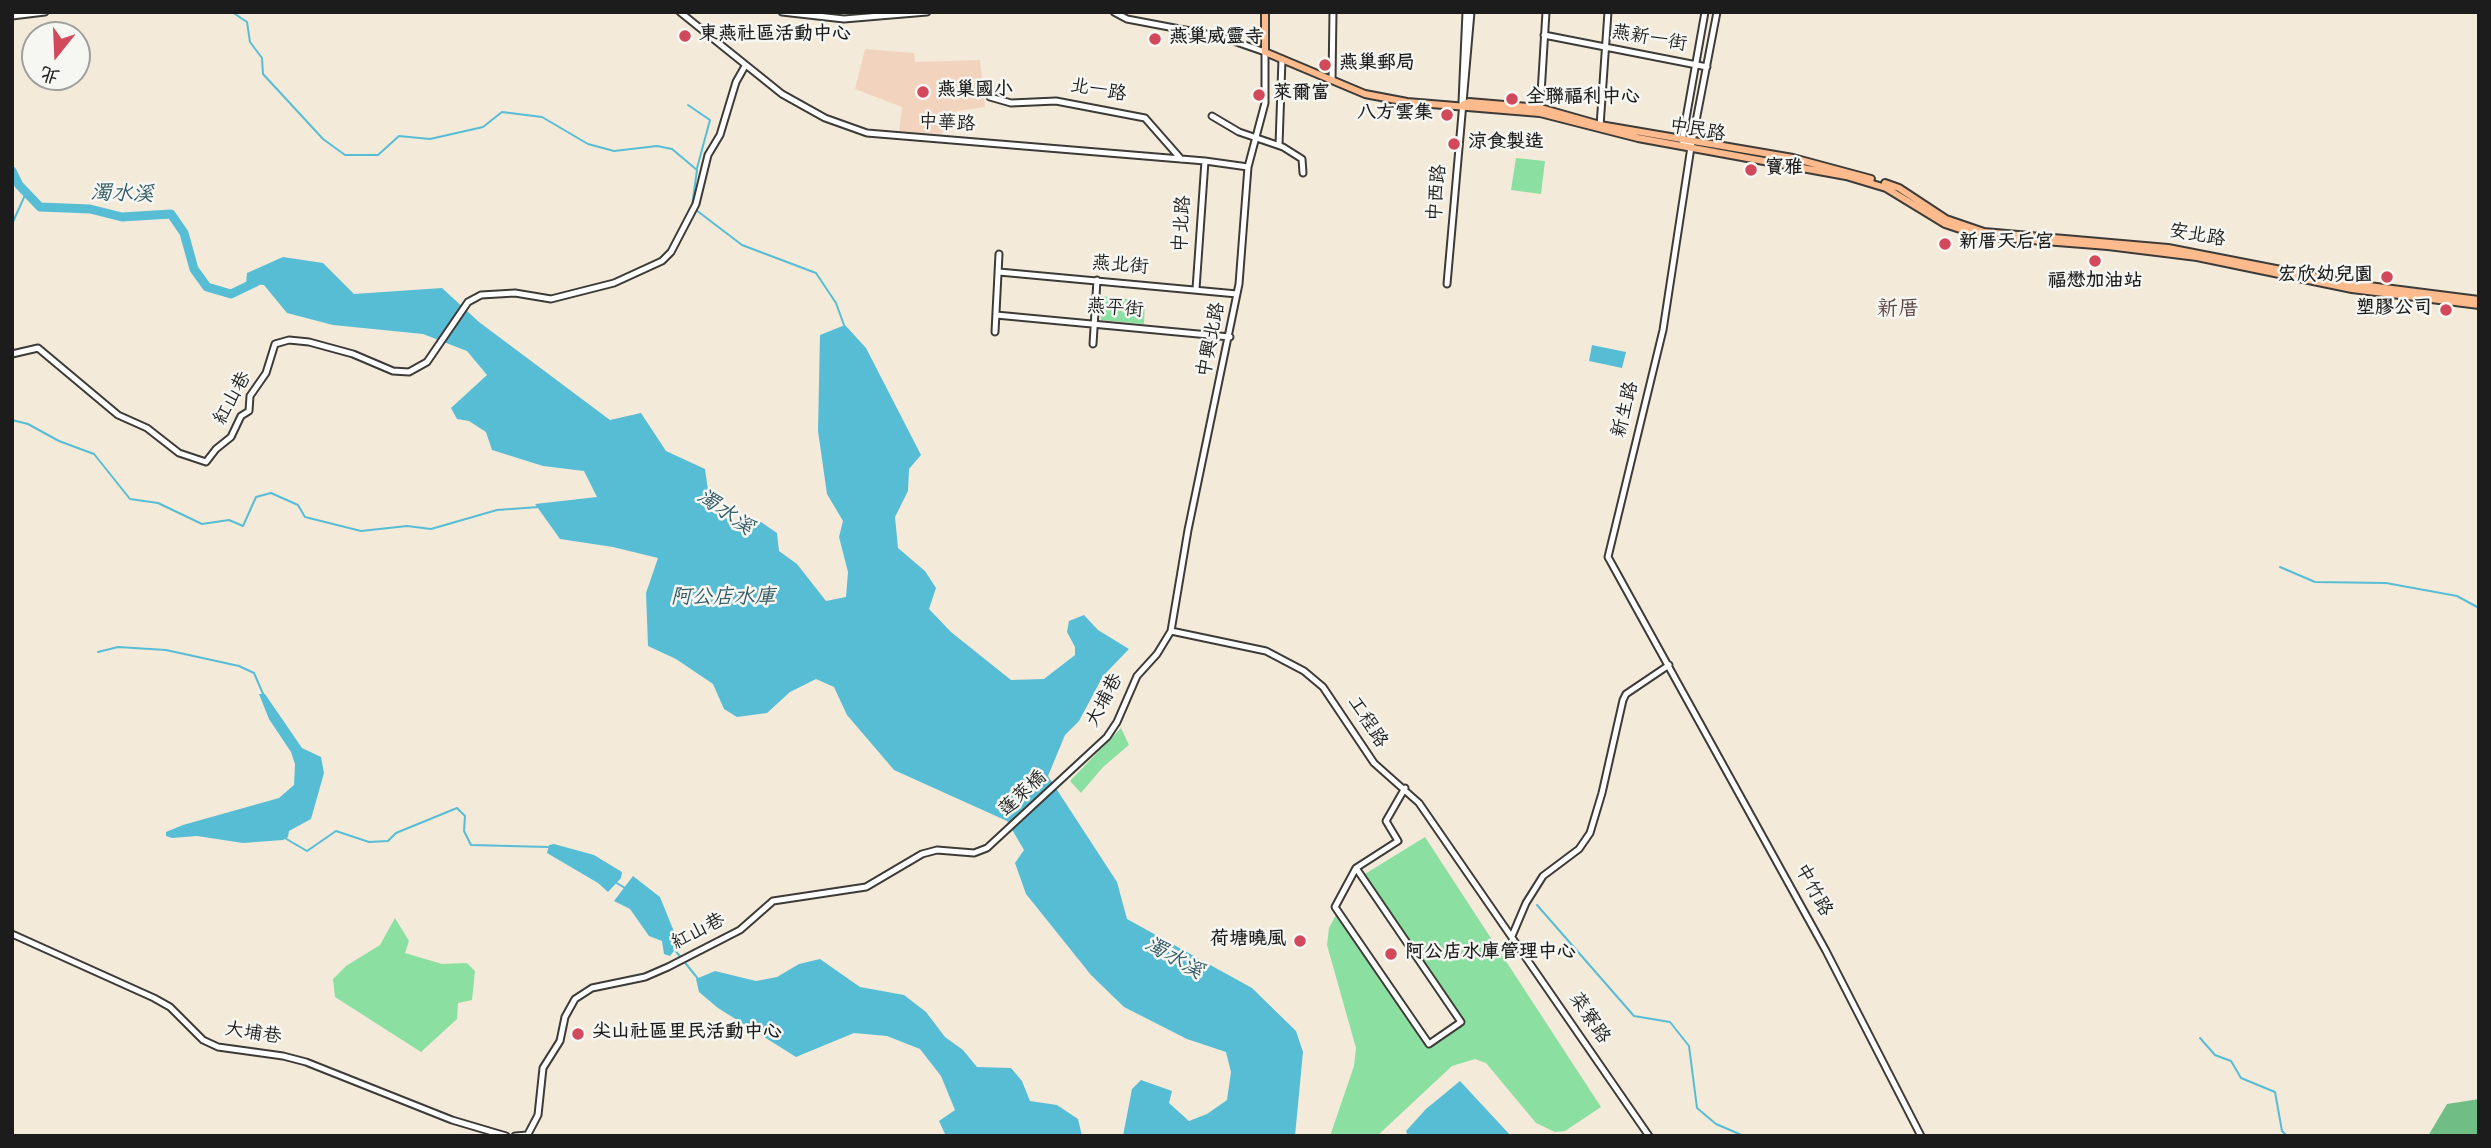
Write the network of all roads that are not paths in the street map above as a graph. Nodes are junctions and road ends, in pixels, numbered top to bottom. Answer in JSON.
{"nodes":[{"id":1,"x":46,"y":12,"type":"edge"},
{"id":2,"x":680,"y":12,"type":"edge"},
{"id":3,"x":782,"y":12,"type":"edge"},
{"id":4,"x":927,"y":12,"type":"edge"},
{"id":5,"x":1114,"y":12,"type":"edge"},
{"id":6,"x":1265,"y":12,"type":"edge"},
{"id":7,"x":1333,"y":12,"type":"edge"},
{"id":8,"x":1468,"y":12,"type":"edge"},
{"id":9,"x":1546,"y":12,"type":"edge"},
{"id":10,"x":1608,"y":12,"type":"edge"},
{"id":11,"x":1705,"y":12,"type":"edge"},
{"id":12,"x":1717,"y":12,"type":"edge"},
{"id":13,"x":12,"y":16,"type":"edge"},
{"id":14,"x":1544,"y":35,"type":"junction"},
{"id":15,"x":1606,"y":48,"type":"junction"},
{"id":16,"x":1265,"y":52,"type":"junction"},
{"id":17,"x":1282,"y":59,"type":"junction"},
{"id":18,"x":1695,"y":64,"type":"junction"},
{"id":19,"x":746,"y":66,"type":"junction"},
{"id":20,"x":1707,"y":66,"type":"junction"},
{"id":21,"x":1332,"y":80,"type":"junction"},
{"id":22,"x":990,"y":97,"type":"dead end"},
{"id":23,"x":1462,"y":105,"type":"junction"},
{"id":24,"x":1540,"y":110,"type":"junction"},
{"id":25,"x":1212,"y":116,"type":"dead end"},
{"id":26,"x":1600,"y":127,"type":"junction"},
{"id":27,"x":1257,"y":138,"type":"junction"},
{"id":28,"x":1682,"y":141,"type":"junction"},
{"id":29,"x":1279,"y":145,"type":"junction"},
{"id":30,"x":1692,"y":145,"type":"junction"},
{"id":31,"x":1181,"y":159,"type":"junction"},
{"id":32,"x":1205,"y":160,"type":"junction"},
{"id":33,"x":1248,"y":167,"type":"junction"},
{"id":34,"x":1303,"y":173,"type":"dead end"},
{"id":35,"x":1914,"y":199,"type":"joint"},
{"id":36,"x":1919,"y":208,"type":"joint"},
{"id":37,"x":999,"y":254,"type":"dead end"},
{"id":38,"x":999,"y":272,"type":"junction"},
{"id":39,"x":1097,"y":280,"type":"junction"},
{"id":40,"x":1447,"y":284,"type":"dead end"},
{"id":41,"x":1196,"y":289,"type":"junction"},
{"id":42,"x":1237,"y":294,"type":"junction"},
{"id":43,"x":2479,"y":303,"type":"edge"},
{"id":44,"x":996,"y":315,"type":"junction"},
{"id":45,"x":1095,"y":324,"type":"junction"},
{"id":46,"x":995,"y":332,"type":"dead end"},
{"id":47,"x":1230,"y":337,"type":"junction"},
{"id":48,"x":1093,"y":344,"type":"dead end"},
{"id":49,"x":12,"y":355,"type":"edge"},
{"id":50,"x":1171,"y":631,"type":"junction"},
{"id":51,"x":1669,"y":665,"type":"junction"},
{"id":52,"x":1063,"y":779,"type":"joint"},
{"id":53,"x":1405,"y":788,"type":"junction"},
{"id":54,"x":1006,"y":833,"type":"joint"},
{"id":55,"x":1356,"y":868,"type":"junction"},
{"id":56,"x":12,"y":934,"type":"edge"},
{"id":57,"x":1512,"y":936,"type":"junction"},
{"id":58,"x":527,"y":1135,"type":"edge"},
{"id":59,"x":506,"y":1136,"type":"edge"},
{"id":60,"x":515,"y":1136,"type":"edge"},
{"id":61,"x":1648,"y":1136,"type":"edge"},
{"id":62,"x":1921,"y":1136,"type":"edge"}],
"edges":[{"from":1,"to":13,"type":"street"},
{"from":2,"to":19,"type":"street","name":"中華路"},
{"from":3,"to":4,"type":"street"},
{"from":5,"to":16,"type":"street","name":"中民路"},
{"from":6,"to":16,"type":"main road"},
{"from":7,"to":21,"type":"street"},
{"from":8,"to":23,"type":"street","name":"中西路"},
{"from":9,"to":14,"type":"street"},
{"from":10,"to":15,"type":"street"},
{"from":11,"to":18,"type":"street"},
{"from":12,"to":20,"type":"street","name":"新生路"},
{"from":14,"to":15,"type":"street","name":"燕新一街"},
{"from":14,"to":24,"type":"street"},
{"from":15,"to":18,"type":"street","name":"燕新一街"},
{"from":15,"to":26,"type":"street"},
{"from":16,"to":17,"type":"main road","name":"中民路"},
{"from":16,"to":27,"type":"street","name":"中興北路"},
{"from":17,"to":21,"type":"main road","name":"中民路"},
{"from":17,"to":29,"type":"street"},
{"from":18,"to":20,"type":"street","name":"燕新一街"},
{"from":18,"to":28,"type":"street"},
{"from":19,"to":31,"type":"street","name":"中華路"},
{"from":19,"to":49,"type":"street","name":"紅山巷"},
{"from":20,"to":30,"type":"street","name":"新生路"},
{"from":21,"to":23,"type":"main road","name":"中民路"},
{"from":22,"to":31,"type":"street","name":"北一路"},
{"from":23,"to":24,"type":"main road","name":"中民路"},
{"from":23,"to":40,"type":"street","name":"中西路"},
{"from":24,"to":26,"type":"main road","name":"中民路"},
{"from":25,"to":27,"type":"street"},
{"from":26,"to":28,"type":"main road","name":"中民路"},
{"from":26,"to":30,"type":"main road","name":"中民路"},
{"from":27,"to":29,"type":"street"},
{"from":27,"to":33,"type":"street","name":"中興北路"},
{"from":28,"to":30,"type":"main road","name":"中民路"},
{"from":29,"to":34,"type":"street"},
{"from":30,"to":35,"type":"main road","name":"中民路"},
{"from":30,"to":36,"type":"main road","name":"中民路"},
{"from":30,"to":51,"type":"street","name":"新生路"},
{"from":31,"to":32,"type":"street","name":"中華路"},
{"from":32,"to":33,"type":"street","name":"中華路"},
{"from":32,"to":41,"type":"street","name":"中北路"},
{"from":33,"to":42,"type":"street","name":"中興北路"},
{"from":35,"to":43,"type":"main road","name":"安北路"},
{"from":36,"to":43,"type":"main road","name":"安北路"},
{"from":37,"to":38,"type":"street"},
{"from":38,"to":39,"type":"street","name":"燕北街"},
{"from":38,"to":44,"type":"street"},
{"from":39,"to":41,"type":"street","name":"燕北街"},
{"from":39,"to":45,"type":"street"},
{"from":41,"to":42,"type":"street","name":"燕北街"},
{"from":42,"to":47,"type":"street","name":"中興北路"},
{"from":44,"to":45,"type":"street","name":"燕平街"},
{"from":44,"to":46,"type":"street"},
{"from":45,"to":47,"type":"street","name":"燕平街"},
{"from":45,"to":48,"type":"street"},
{"from":47,"to":50,"type":"street","name":"中興北路"},
{"from":50,"to":52,"type":"street","name":"大埔巷"},
{"from":50,"to":53,"type":"street","name":"工程路"},
{"from":51,"to":57,"type":"street"},
{"from":51,"to":62,"type":"street","name":"中竹路"},
{"from":52,"to":54,"type":"street","name":"蓬萊橋"},
{"from":53,"to":55,"type":"street"},
{"from":53,"to":57,"type":"street","name":"工程路"},
{"from":54,"to":58,"type":"street","name":"紅山巷"},
{"from":55,"to":55,"type":"street"},
{"from":56,"to":59,"type":"street","name":"大埔巷"},
{"from":57,"to":61,"type":"street","name":"菜寮路"},
{"from":58,"to":60,"type":"street"}]}
